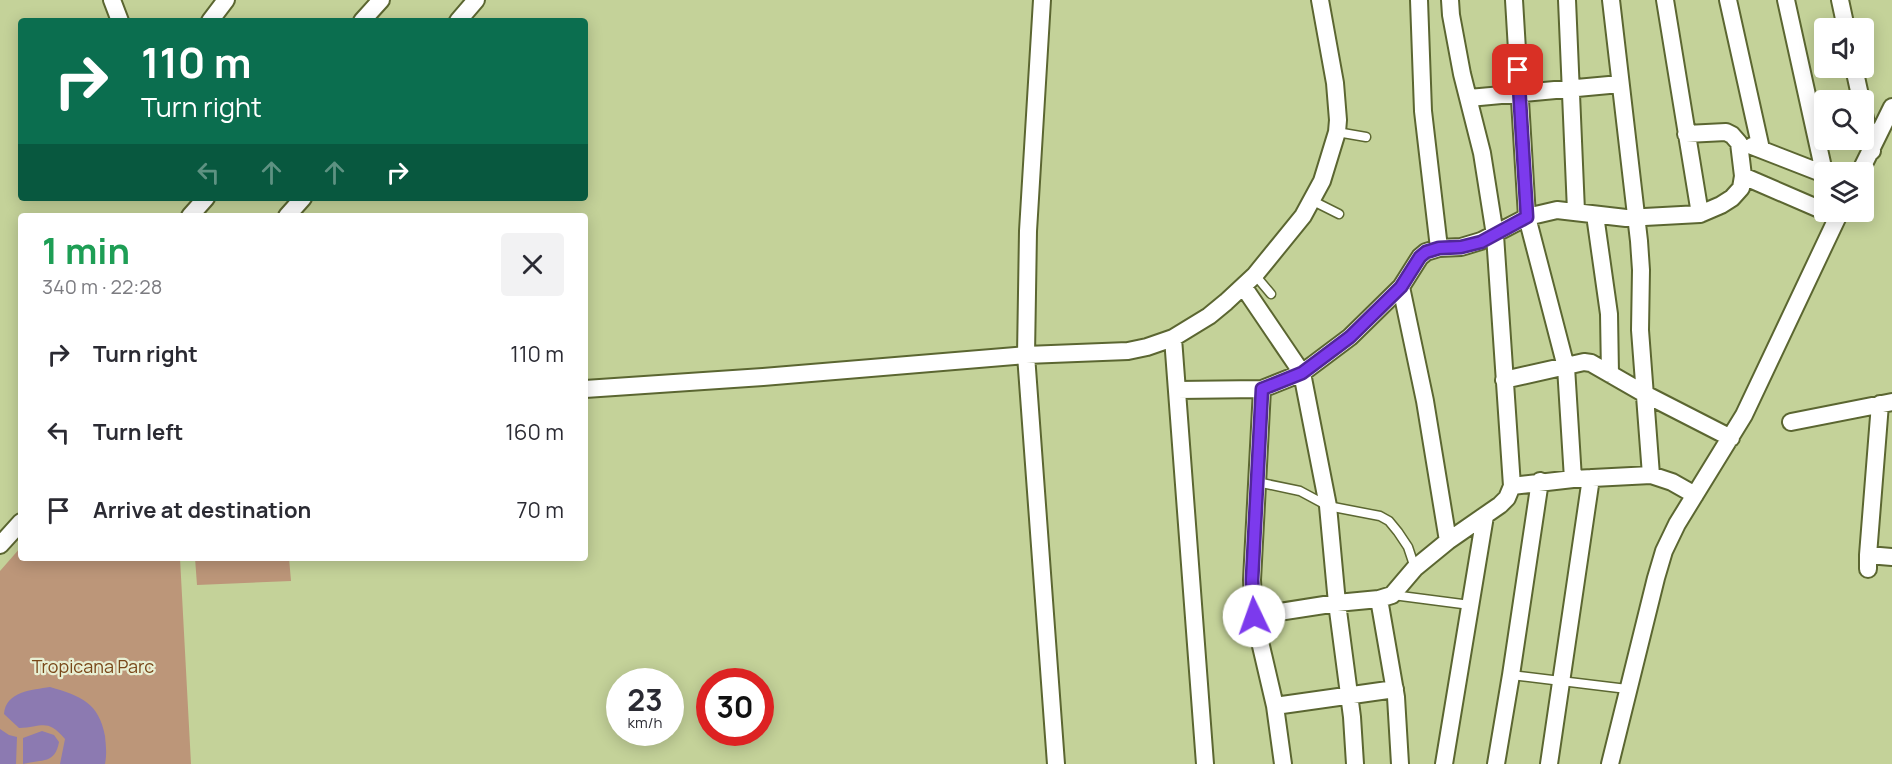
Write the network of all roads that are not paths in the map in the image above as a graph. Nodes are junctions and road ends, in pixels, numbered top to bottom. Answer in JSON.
{"nodes":[{"id":1,"x":112,"y":0,"type":"edge"},
{"id":2,"x":226,"y":0,"type":"edge"},
{"id":3,"x":381,"y":0,"type":"edge"},
{"id":4,"x":476,"y":0,"type":"edge"},
{"id":5,"x":1042,"y":0,"type":"edge"},
{"id":6,"x":1320,"y":0,"type":"edge"},
{"id":7,"x":1419,"y":0,"type":"edge"},
{"id":8,"x":1450,"y":0,"type":"edge"},
{"id":9,"x":1514,"y":0,"type":"edge"},
{"id":10,"x":1567,"y":0,"type":"edge"},
{"id":11,"x":1611,"y":0,"type":"edge"},
{"id":12,"x":1665,"y":0,"type":"edge"},
{"id":13,"x":1728,"y":0,"type":"edge"},
{"id":14,"x":1786,"y":0,"type":"edge"},
{"id":15,"x":1840,"y":0,"type":"edge"},
{"id":16,"x":119,"y":18,"type":"edge"},
{"id":17,"x":212,"y":18,"type":"edge"},
{"id":18,"x":365,"y":18,"type":"edge"},
{"id":19,"x":461,"y":18,"type":"edge"},
{"id":20,"x":1844,"y":18,"type":"edge"},
{"id":21,"x":1620,"y":84,"type":"junction"},
{"id":22,"x":1570,"y":90,"type":"junction"},
{"id":23,"x":1519,"y":94,"type":"junction"},
{"id":24,"x":1469,"y":98,"type":"junction"},
{"id":25,"x":1892,"y":106,"type":"edge"},
{"id":26,"x":1337,"y":132,"type":"junction"},
{"id":27,"x":1686,"y":134,"type":"junction"},
{"id":28,"x":1366,"y":136,"type":"dead end"},
{"id":29,"x":1739,"y":143,"type":"junction"},
{"id":30,"x":1761,"y":149,"type":"junction"},
{"id":31,"x":1872,"y":152,"type":"joint"},
{"id":32,"x":1822,"y":162,"type":"edge"},
{"id":33,"x":1866,"y":162,"type":"edge"},
{"id":34,"x":1814,"y":169,"type":"edge"},
{"id":35,"x":1743,"y":176,"type":"junction"},
{"id":36,"x":203,"y":201,"type":"edge"},
{"id":37,"x":300,"y":201,"type":"edge"},
{"id":38,"x":1313,"y":201,"type":"junction"},
{"id":39,"x":1814,"y":206,"type":"edge"},
{"id":40,"x":1576,"y":211,"type":"junction"},
{"id":41,"x":193,"y":213,"type":"edge"},
{"id":42,"x":290,"y":213,"type":"edge"},
{"id":43,"x":1339,"y":214,"type":"dead end"},
{"id":44,"x":1700,"y":214,"type":"junction"},
{"id":45,"x":1595,"y":215,"type":"junction"},
{"id":46,"x":1527,"y":217,"type":"junction"},
{"id":47,"x":1636,"y":217,"type":"junction"},
{"id":48,"x":1828,"y":222,"type":"edge"},
{"id":49,"x":1495,"y":235,"type":"junction"},
{"id":50,"x":1439,"y":248,"type":"junction"},
{"id":51,"x":1249,"y":281,"type":"junction"},
{"id":52,"x":1401,"y":287,"type":"junction"},
{"id":53,"x":1270,"y":294,"type":"dead end"},
{"id":54,"x":1173,"y":339,"type":"junction"},
{"id":55,"x":1026,"y":355,"type":"junction"},
{"id":56,"x":1566,"y":367,"type":"junction"},
{"id":57,"x":1302,"y":373,"type":"junction"},
{"id":58,"x":1610,"y":374,"type":"junction"},
{"id":59,"x":1504,"y":380,"type":"junction"},
{"id":60,"x":588,"y":389,"type":"edge"},
{"id":61,"x":1262,"y":389,"type":"junction"},
{"id":62,"x":1177,"y":390,"type":"junction"},
{"id":63,"x":1645,"y":394,"type":"junction"},
{"id":64,"x":1886,"y":403,"type":"edge"},
{"id":65,"x":1791,"y":422,"type":"dead end"},
{"id":66,"x":1731,"y":438,"type":"junction"},
{"id":67,"x":1652,"y":475,"type":"junction"},
{"id":68,"x":1591,"y":478,"type":"junction"},
{"id":69,"x":1573,"y":479,"type":"junction"},
{"id":70,"x":1257,"y":482,"type":"junction"},
{"id":71,"x":1540,"y":482,"type":"junction"},
{"id":72,"x":1512,"y":486,"type":"junction"},
{"id":73,"x":1695,"y":495,"type":"junction"},
{"id":74,"x":1328,"y":506,"type":"junction"},
{"id":75,"x":1485,"y":516,"type":"junction"},
{"id":76,"x":18,"y":525,"type":"edge"},
{"id":77,"x":1448,"y":542,"type":"junction"},
{"id":78,"x":0,"y":545,"type":"edge"},
{"id":79,"x":1892,"y":557,"type":"edge"},
{"id":80,"x":1415,"y":568,"type":"junction"},
{"id":81,"x":1386,"y":597,"type":"junction"},
{"id":82,"x":1336,"y":603,"type":"junction"},
{"id":83,"x":1470,"y":605,"type":"junction"},
{"id":84,"x":1254,"y":616,"type":"junction"},
{"id":85,"x":1511,"y":675,"type":"junction"},
{"id":86,"x":1562,"y":680,"type":"junction"},
{"id":87,"x":1395,"y":689,"type":"junction"},
{"id":88,"x":1627,"y":689,"type":"junction"},
{"id":89,"x":1349,"y":695,"type":"junction"},
{"id":90,"x":1275,"y":706,"type":"junction"},
{"id":91,"x":1056,"y":764,"type":"edge"},
{"id":92,"x":1205,"y":764,"type":"edge"},
{"id":93,"x":1283,"y":764,"type":"edge"},
{"id":94,"x":1355,"y":764,"type":"edge"},
{"id":95,"x":1400,"y":764,"type":"edge"},
{"id":96,"x":1444,"y":764,"type":"edge"},
{"id":97,"x":1496,"y":764,"type":"edge"},
{"id":98,"x":1549,"y":764,"type":"edge"},
{"id":99,"x":1610,"y":764,"type":"edge"}],
"edges":[{"from":1,"to":16,"type":"street"},
{"from":2,"to":17,"type":"street"},
{"from":3,"to":18,"type":"street"},
{"from":4,"to":19,"type":"street"},
{"from":5,"to":55,"type":"street"},
{"from":6,"to":26,"type":"street"},
{"from":7,"to":50,"type":"street"},
{"from":8,"to":24,"type":"street"},
{"from":9,"to":23,"type":"street"},
{"from":10,"to":22,"type":"street"},
{"from":11,"to":21,"type":"street"},
{"from":12,"to":27,"type":"street"},
{"from":13,"to":30,"type":"street"},
{"from":14,"to":32,"type":"street"},
{"from":15,"to":20,"type":"street"},
{"from":21,"to":22,"type":"street"},
{"from":21,"to":47,"type":"street"},
{"from":22,"to":23,"type":"street"},
{"from":22,"to":40,"type":"street"},
{"from":23,"to":24,"type":"street"},
{"from":23,"to":46,"type":"street"},
{"from":24,"to":49,"type":"street"},
{"from":25,"to":31,"type":"street"},
{"from":26,"to":28,"type":"lane"},
{"from":26,"to":38,"type":"street"},
{"from":27,"to":29,"type":"street"},
{"from":27,"to":44,"type":"street"},
{"from":29,"to":30,"type":"street"},
{"from":29,"to":35,"type":"street"},
{"from":30,"to":34,"type":"street"},
{"from":31,"to":33,"type":"street"},
{"from":35,"to":39,"type":"street"},
{"from":35,"to":44,"type":"street"},
{"from":36,"to":41,"type":"street"},
{"from":37,"to":42,"type":"street"},
{"from":38,"to":43,"type":"lane"},
{"from":38,"to":51,"type":"street"},
{"from":40,"to":45,"type":"street"},
{"from":40,"to":46,"type":"street"},
{"from":44,"to":47,"type":"street"},
{"from":45,"to":47,"type":"street"},
{"from":45,"to":58,"type":"street"},
{"from":46,"to":49,"type":"street"},
{"from":46,"to":56,"type":"street"},
{"from":47,"to":63,"type":"street"},
{"from":48,"to":66,"type":"street"},
{"from":49,"to":50,"type":"street"},
{"from":49,"to":59,"type":"street"},
{"from":50,"to":52,"type":"street"},
{"from":51,"to":53,"type":"lane"},
{"from":51,"to":54,"type":"street"},
{"from":51,"to":57,"type":"street"},
{"from":52,"to":57,"type":"street"},
{"from":52,"to":77,"type":"street"},
{"from":54,"to":55,"type":"street"},
{"from":54,"to":62,"type":"street"},
{"from":55,"to":60,"type":"street"},
{"from":55,"to":91,"type":"street"},
{"from":56,"to":58,"type":"street"},
{"from":56,"to":59,"type":"street"},
{"from":56,"to":69,"type":"street"},
{"from":57,"to":61,"type":"street"},
{"from":57,"to":74,"type":"street"},
{"from":58,"to":63,"type":"street"},
{"from":59,"to":72,"type":"street"},
{"from":61,"to":62,"type":"street"},
{"from":61,"to":70,"type":"street"},
{"from":62,"to":92,"type":"street"},
{"from":63,"to":66,"type":"street"},
{"from":63,"to":67,"type":"street"},
{"from":64,"to":65,"type":"street"},
{"from":64,"to":79,"type":"street"},
{"from":66,"to":73,"type":"street"},
{"from":67,"to":68,"type":"street"},
{"from":67,"to":73,"type":"street"},
{"from":68,"to":69,"type":"street"},
{"from":68,"to":86,"type":"street"},
{"from":69,"to":71,"type":"street"},
{"from":70,"to":74,"type":"lane"},
{"from":70,"to":84,"type":"street"},
{"from":71,"to":72,"type":"street"},
{"from":71,"to":85,"type":"street"},
{"from":72,"to":75,"type":"street"},
{"from":73,"to":88,"type":"street"},
{"from":74,"to":80,"type":"lane"},
{"from":74,"to":82,"type":"street"},
{"from":75,"to":77,"type":"street"},
{"from":75,"to":83,"type":"street"},
{"from":76,"to":78,"type":"street"},
{"from":77,"to":80,"type":"street"},
{"from":80,"to":81,"type":"street"},
{"from":81,"to":82,"type":"street"},
{"from":81,"to":83,"type":"lane"},
{"from":81,"to":87,"type":"street"},
{"from":82,"to":84,"type":"street"},
{"from":82,"to":89,"type":"street"},
{"from":83,"to":96,"type":"street"},
{"from":84,"to":90,"type":"street"},
{"from":85,"to":86,"type":"lane"},
{"from":85,"to":97,"type":"street"},
{"from":86,"to":88,"type":"lane"},
{"from":86,"to":98,"type":"street"},
{"from":87,"to":89,"type":"street"},
{"from":87,"to":95,"type":"street"},
{"from":88,"to":99,"type":"street"},
{"from":89,"to":90,"type":"street"},
{"from":89,"to":94,"type":"street"},
{"from":90,"to":93,"type":"street"}]}
